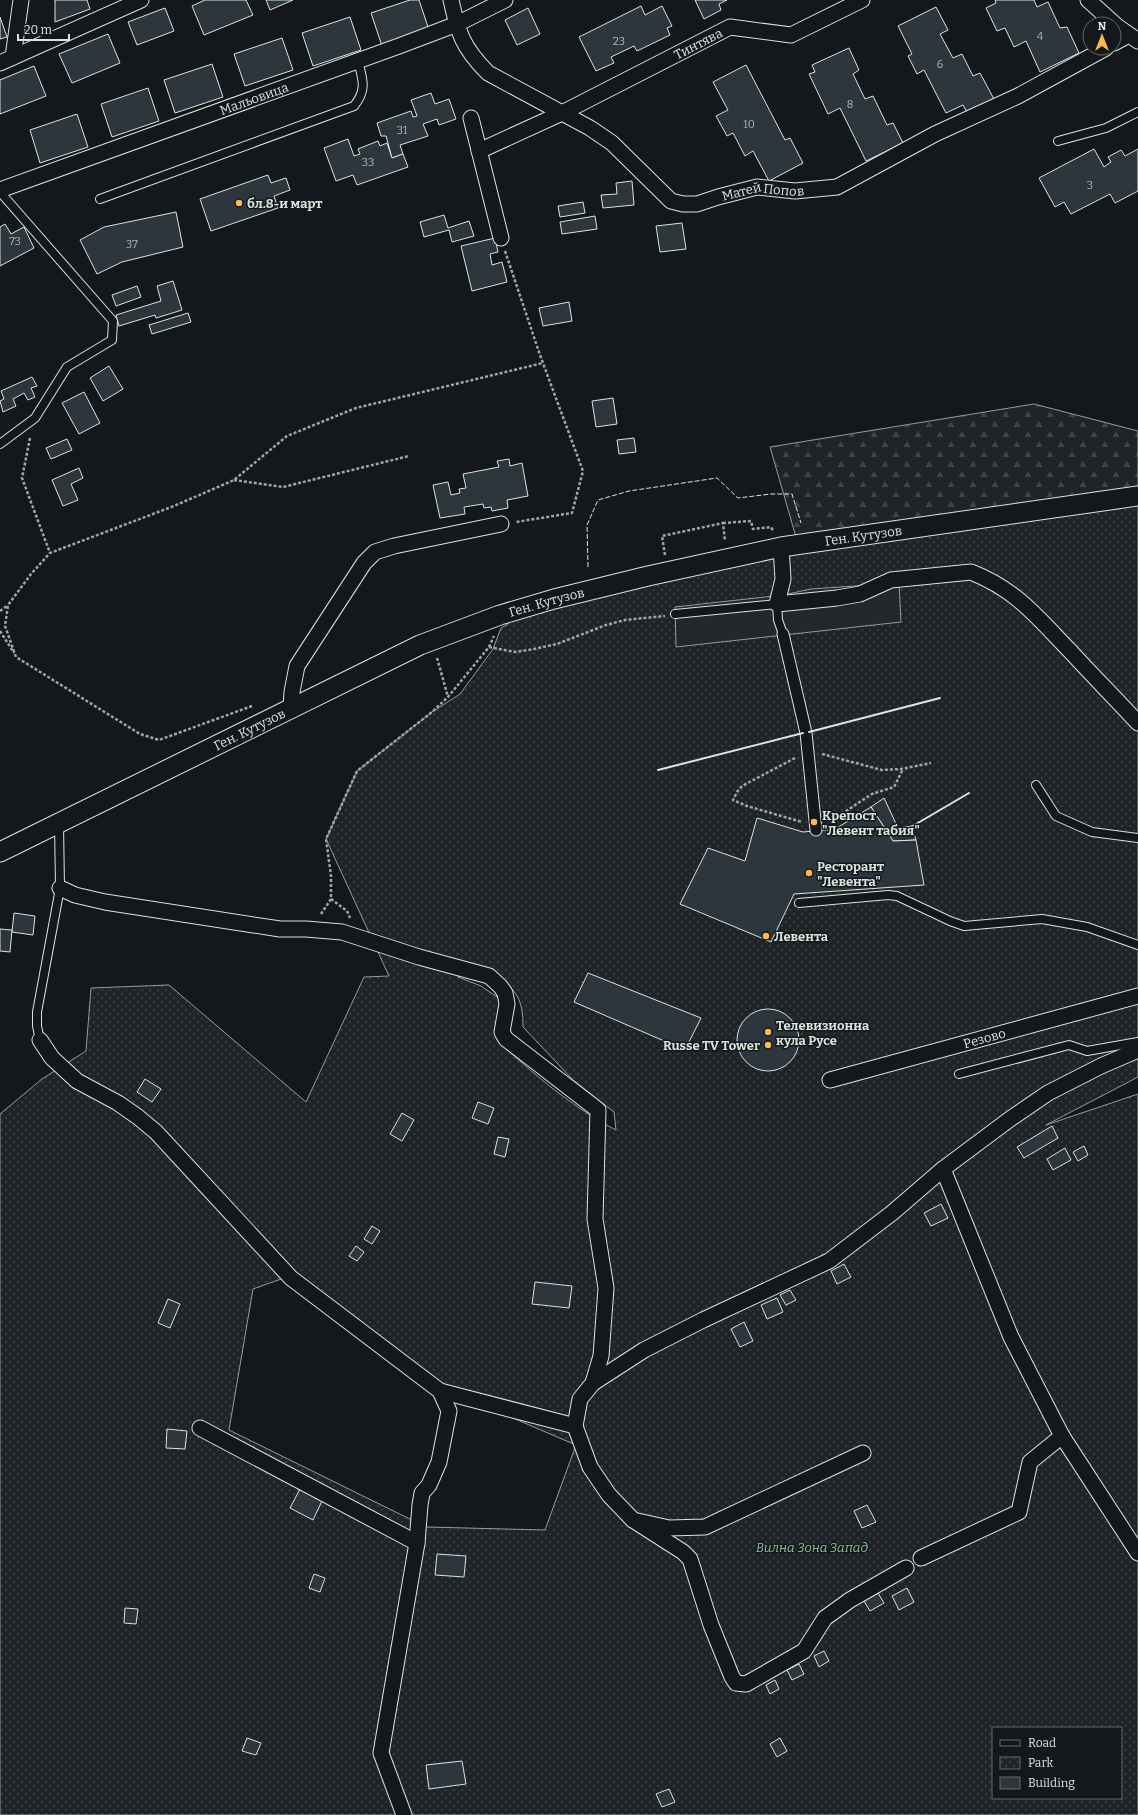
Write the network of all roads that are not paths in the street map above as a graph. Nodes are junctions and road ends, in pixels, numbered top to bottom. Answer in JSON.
{"nodes":[{"id":1,"x":21,"y":0,"type":"edge"},
{"id":2,"x":141,"y":0,"type":"edge"},
{"id":3,"x":451,"y":0,"type":"edge"},
{"id":4,"x":505,"y":0,"type":"edge"},
{"id":5,"x":862,"y":0,"type":"edge"},
{"id":6,"x":1088,"y":0,"type":"edge"},
{"id":7,"x":456,"y":24,"type":"junction"},
{"id":8,"x":1134,"y":38,"type":"edge"},
{"id":9,"x":1122,"y":41,"type":"edge"},
{"id":10,"x":1091,"y":56,"type":"edge"},
{"id":11,"x":7,"y":60,"type":"edge"},
{"id":12,"x":358,"y":61,"type":"junction"},
{"id":13,"x":1138,"y":112,"type":"edge"},
{"id":14,"x":562,"y":113,"type":"junction"},
{"id":15,"x":471,"y":118,"type":"dead end"},
{"id":16,"x":1058,"y":141,"type":"dead end"},
{"id":17,"x":479,"y":151,"type":"junction"},
{"id":18,"x":0,"y":191,"type":"edge"},
{"id":19,"x":100,"y":199,"type":"dead end"},
{"id":20,"x":501,"y":238,"type":"road end"},
{"id":21,"x":0,"y":444,"type":"edge"},
{"id":22,"x":1138,"y":496,"type":"edge"},
{"id":23,"x":501,"y":524,"type":"road end"},
{"id":24,"x":781,"y":547,"type":"junction"},
{"id":25,"x":777,"y":604,"type":"junction"},
{"id":26,"x":675,"y":614,"type":"road end"},
{"id":27,"x":783,"y":634,"type":"joint"},
{"id":28,"x":291,"y":708,"type":"junction"},
{"id":29,"x":1138,"y":723,"type":"edge"},
{"id":30,"x":1036,"y":785,"type":"dead end"},
{"id":31,"x":58,"y":822,"type":"junction"},
{"id":32,"x":816,"y":825,"type":"road end"},
{"id":33,"x":1138,"y":838,"type":"edge"},
{"id":34,"x":0,"y":852,"type":"edge"},
{"id":35,"x":60,"y":888,"type":"junction"},
{"id":36,"x":799,"y":903,"type":"dead end"},
{"id":37,"x":1138,"y":945,"type":"edge"},
{"id":38,"x":1138,"y":996,"type":"edge"},
{"id":39,"x":40,"y":1040,"type":"joint"},
{"id":40,"x":1138,"y":1042,"type":"edge"},
{"id":41,"x":1138,"y":1050,"type":"edge"},
{"id":42,"x":959,"y":1074,"type":"dead end"},
{"id":43,"x":830,"y":1080,"type":"dead end"},
{"id":44,"x":944,"y":1169,"type":"junction"},
{"id":45,"x":593,"y":1383,"type":"junction"},
{"id":46,"x":440,"y":1391,"type":"junction"},
{"id":47,"x":575,"y":1426,"type":"junction"},
{"id":48,"x":200,"y":1428,"type":"dead end"},
{"id":49,"x":1062,"y":1436,"type":"junction"},
{"id":50,"x":863,"y":1453,"type":"dead end"},
{"id":51,"x":633,"y":1520,"type":"junction"},
{"id":52,"x":417,"y":1543,"type":"junction"},
{"id":53,"x":1138,"y":1553,"type":"edge"},
{"id":54,"x":922,"y":1558,"type":"dead end"},
{"id":55,"x":906,"y":1568,"type":"dead end"},
{"id":56,"x":404,"y":1815,"type":"edge"}],
"edges":[{"from":1,"to":11,"type":"street"},
{"from":2,"to":11,"type":"street"},
{"from":3,"to":7,"type":"street","name":"Матей Попов"},
{"from":4,"to":7,"type":"street","name":"Мальовица"},
{"from":5,"to":14,"type":"street","name":"Тинтява"},
{"from":6,"to":8,"type":"street"},
{"from":7,"to":12,"type":"street","name":"Мальовица"},
{"from":7,"to":14,"type":"street","name":"Матей Попов"},
{"from":8,"to":9,"type":"street"},
{"from":10,"to":14,"type":"street","name":"Матей Попов"},
{"from":12,"to":18,"type":"street","name":"Мальовица"},
{"from":12,"to":19,"type":"lane"},
{"from":13,"to":16,"type":"lane"},
{"from":14,"to":17,"type":"street","name":"Тинтява"},
{"from":15,"to":17,"type":"street"},
{"from":17,"to":20,"type":"street"},
{"from":18,"to":21,"type":"lane"},
{"from":22,"to":24,"type":"street","name":"Ген. Кутузов"},
{"from":23,"to":28,"type":"street"},
{"from":24,"to":25,"type":"street"},
{"from":24,"to":28,"type":"street","name":"Ген. Кутузов"},
{"from":25,"to":26,"type":"lane"},
{"from":25,"to":27,"type":"lane"},
{"from":25,"to":29,"type":"street"},
{"from":27,"to":32,"type":"street"},
{"from":28,"to":31,"type":"street","name":"Ген. Кутузов"},
{"from":30,"to":33,"type":"lane"},
{"from":31,"to":34,"type":"street","name":"Ген. Кутузов"},
{"from":31,"to":35,"type":"lane"},
{"from":35,"to":39,"type":"lane"},
{"from":35,"to":45,"type":"street"},
{"from":36,"to":37,"type":"lane"},
{"from":38,"to":43,"type":"street","name":"Резово"},
{"from":39,"to":46,"type":"street"},
{"from":40,"to":42,"type":"lane"},
{"from":41,"to":44,"type":"street"},
{"from":44,"to":45,"type":"street"},
{"from":44,"to":49,"type":"street"},
{"from":45,"to":47,"type":"street"},
{"from":46,"to":47,"type":"street"},
{"from":46,"to":52,"type":"street"},
{"from":47,"to":51,"type":"street"},
{"from":48,"to":52,"type":"street"},
{"from":49,"to":53,"type":"street"},
{"from":49,"to":54,"type":"street"},
{"from":50,"to":51,"type":"street"},
{"from":51,"to":55,"type":"street"},
{"from":52,"to":56,"type":"street"}]}
